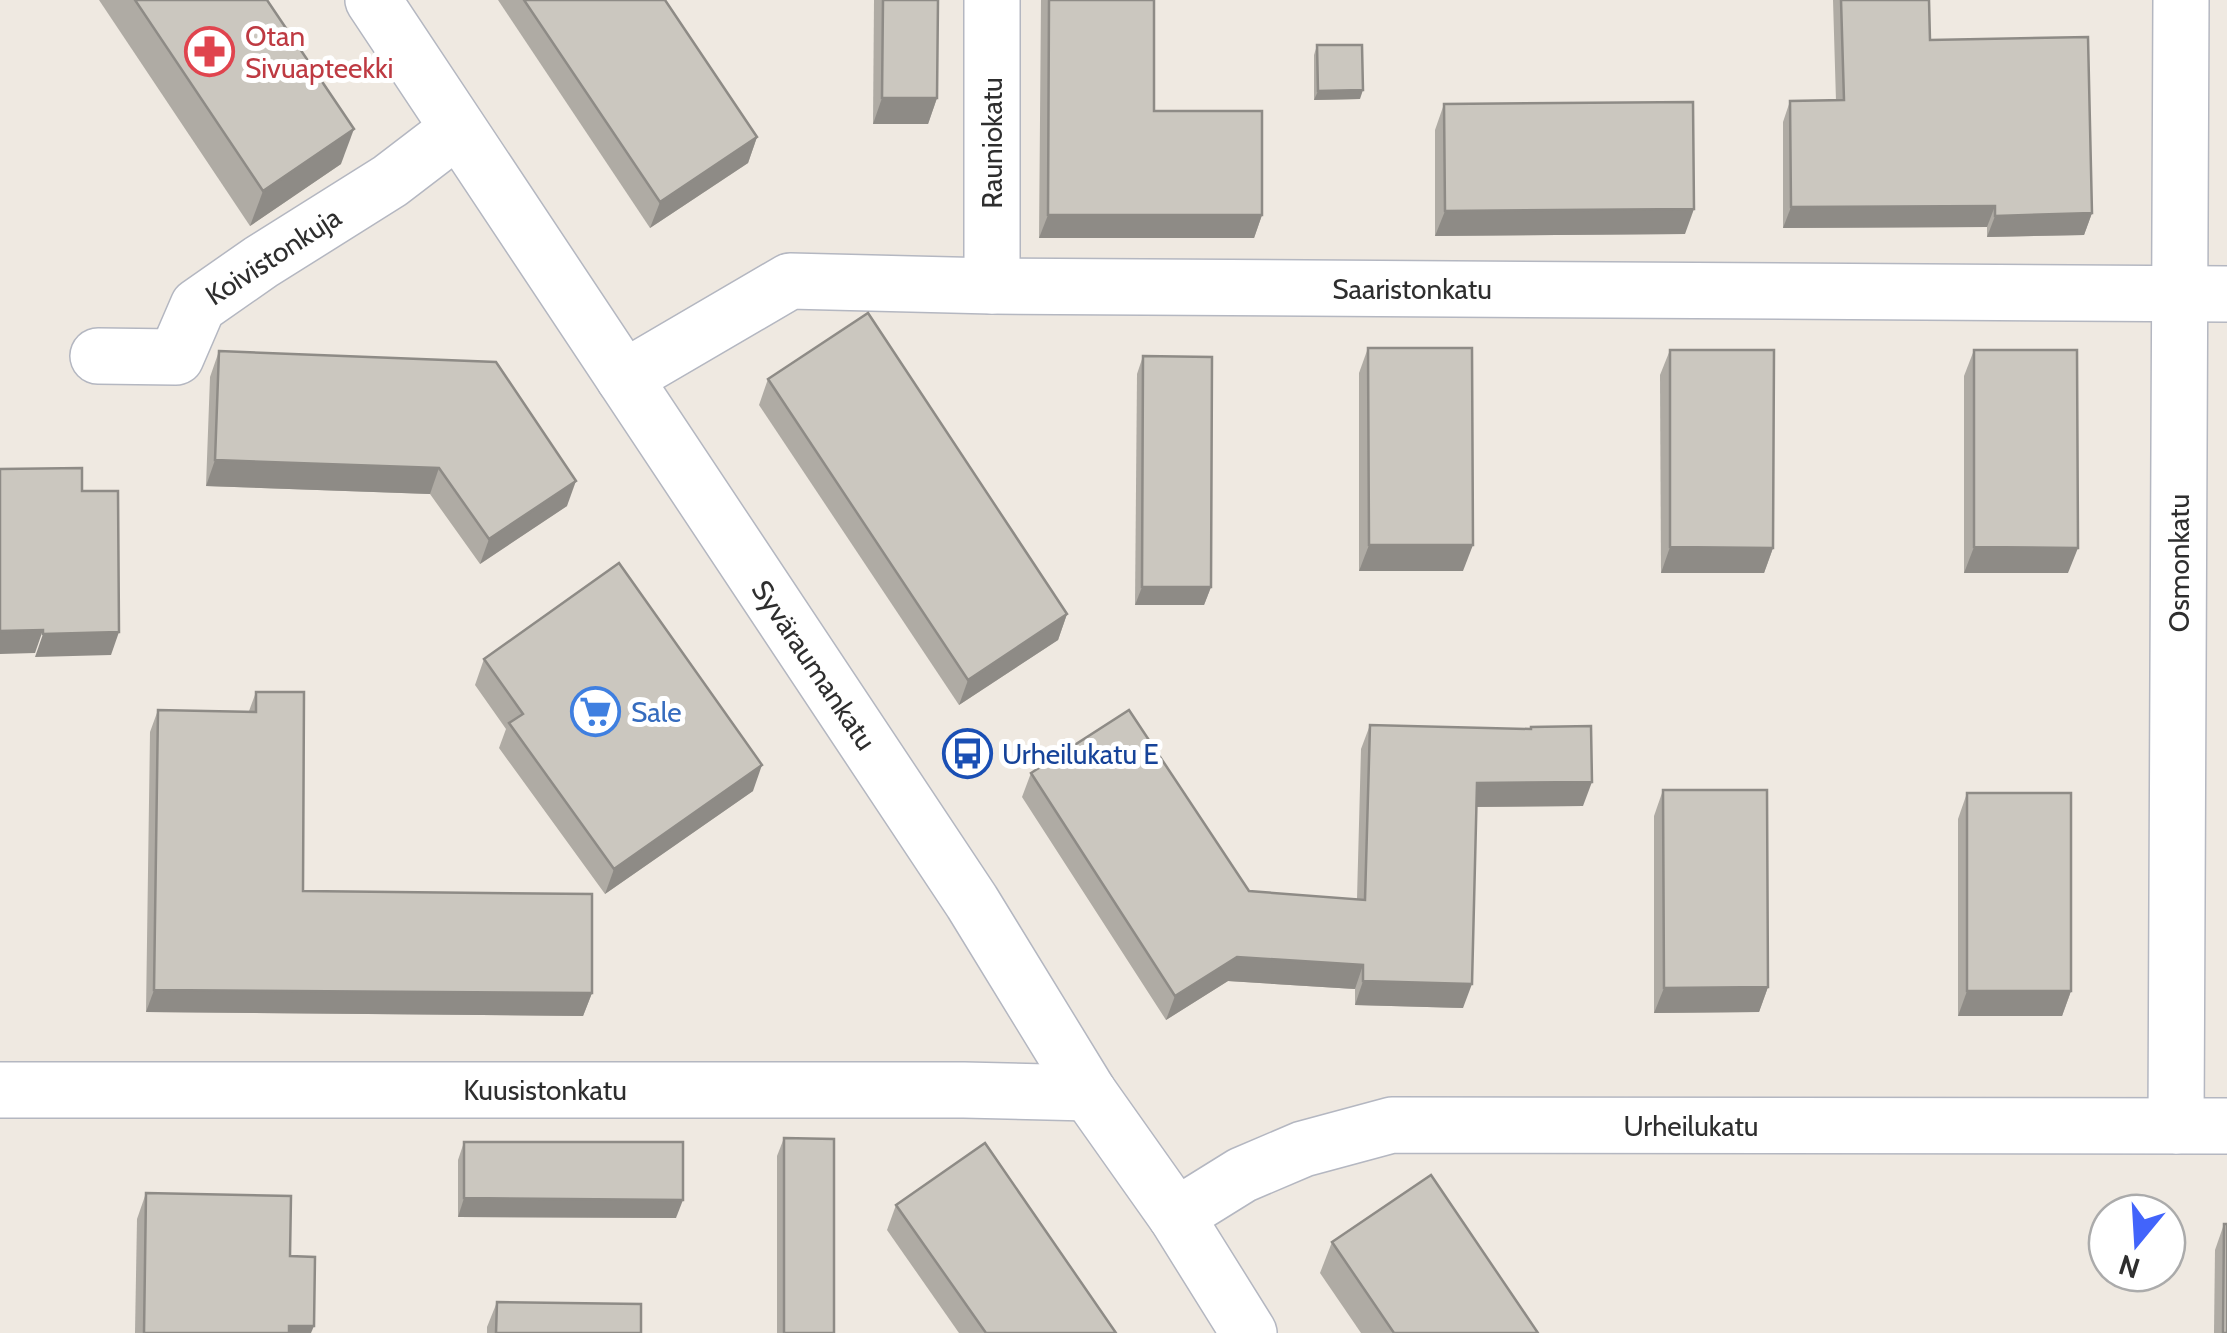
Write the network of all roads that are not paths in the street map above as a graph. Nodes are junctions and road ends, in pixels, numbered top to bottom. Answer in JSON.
{"nodes":[{"id":1,"x":374,"y":0,"type":"edge"},
{"id":2,"x":992,"y":0,"type":"edge"},
{"id":3,"x":2181,"y":0,"type":"edge"},
{"id":4,"x":458,"y":129,"type":"junction"},
{"id":5,"x":992,"y":286,"type":"junction"},
{"id":6,"x":2204,"y":294,"type":"edge"},
{"id":7,"x":98,"y":356,"type":"dead end"},
{"id":8,"x":624,"y":378,"type":"junction"},
{"id":9,"x":0,"y":1090,"type":"edge"},
{"id":10,"x":1090,"y":1093,"type":"junction"},
{"id":11,"x":2201,"y":1126,"type":"edge"},
{"id":12,"x":1176,"y":1216,"type":"junction"},
{"id":13,"x":1249,"y":1333,"type":"edge"}],
"edges":[{"from":1,"to":4,"type":"street","name":"Syväraumankatu"},
{"from":2,"to":5,"type":"street","name":"Rauniokatu"},
{"from":3,"to":6,"type":"street","name":"Osmonkatu"},
{"from":4,"to":7,"type":"street","name":"Koivistonkuja"},
{"from":4,"to":8,"type":"street","name":"Syväraumankatu"},
{"from":5,"to":6,"type":"street","name":"Saaristonkatu"},
{"from":5,"to":8,"type":"street","name":"Saaristonkatu"},
{"from":6,"to":11,"type":"street","name":"Osmonkatu"},
{"from":8,"to":10,"type":"street","name":"Syväraumankatu"},
{"from":9,"to":10,"type":"street","name":"Kuusistonkatu"},
{"from":10,"to":12,"type":"street","name":"Syväraumankatu"},
{"from":11,"to":12,"type":"street","name":"Urheilukatu"},
{"from":12,"to":13,"type":"street","name":"Syväraumankatu"}]}
